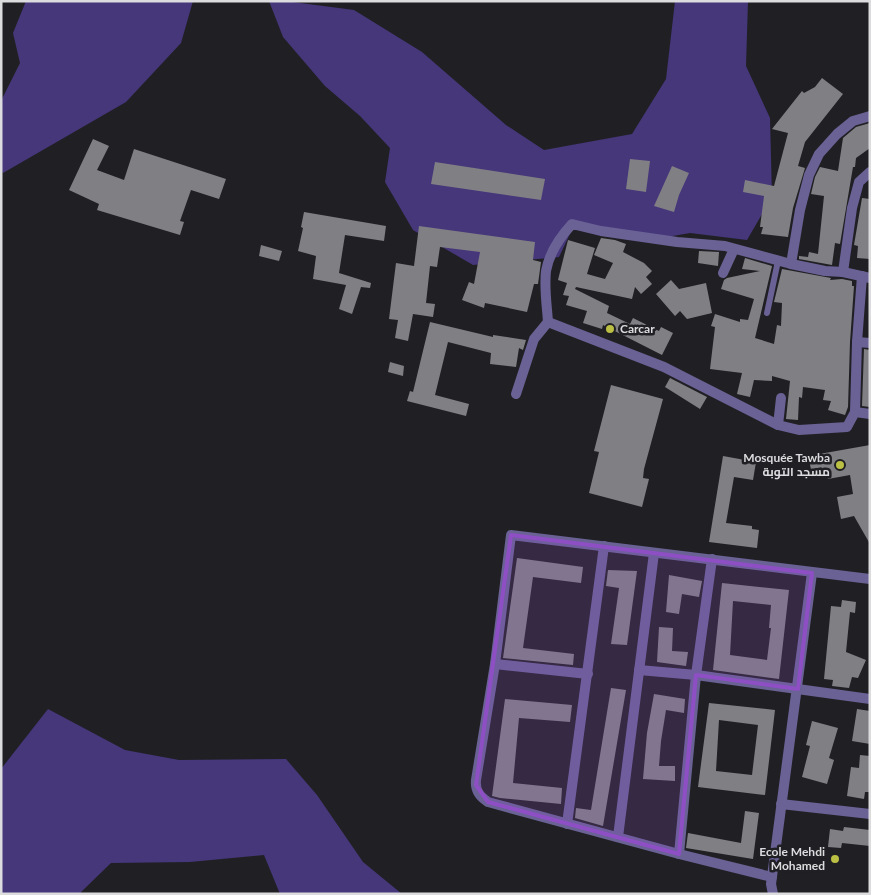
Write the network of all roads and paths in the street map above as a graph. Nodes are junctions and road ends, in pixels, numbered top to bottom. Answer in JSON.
{"nodes":[{"id":1,"x":870,"y":116,"type":"edge"},
{"id":2,"x":870,"y":172,"type":"edge"},
{"id":3,"x":734,"y":249,"type":"junction"},
{"id":4,"x":778,"y":261,"type":"junction"},
{"id":5,"x":791,"y":264,"type":"junction"},
{"id":6,"x":723,"y":272,"type":"dead end"},
{"id":7,"x":843,"y":272,"type":"junction"},
{"id":8,"x":866,"y":277,"type":"edge"},
{"id":9,"x":767,"y":313,"type":"dead end"},
{"id":10,"x":548,"y":322,"type":"junction"},
{"id":11,"x":857,"y":342,"type":"junction"},
{"id":12,"x":870,"y":343,"type":"edge"},
{"id":13,"x":516,"y":394,"type":"dead end"},
{"id":14,"x":781,"y":398,"type":"dead end"},
{"id":15,"x":855,"y":412,"type":"junction"},
{"id":16,"x":870,"y":414,"type":"edge"},
{"id":17,"x":778,"y":425,"type":"junction"},
{"id":18,"x":604,"y":546,"type":"junction"},
{"id":19,"x":654,"y":553,"type":"junction"},
{"id":20,"x":712,"y":560,"type":"junction"},
{"id":21,"x":812,"y":573,"type":"junction"},
{"id":22,"x":870,"y":579,"type":"edge"},
{"id":23,"x":494,"y":664,"type":"junction"},
{"id":24,"x":639,"y":670,"type":"junction"},
{"id":25,"x":588,"y":674,"type":"junction"},
{"id":26,"x":696,"y":675,"type":"junction"},
{"id":27,"x":798,"y":689,"type":"junction"},
{"id":28,"x":870,"y":699,"type":"edge"},
{"id":29,"x":781,"y":804,"type":"junction"},
{"id":30,"x":870,"y":814,"type":"edge"},
{"id":31,"x":567,"y":824,"type":"junction"},
{"id":32,"x":618,"y":838,"type":"junction"},
{"id":33,"x":679,"y":854,"type":"junction"},
{"id":34,"x":772,"y":877,"type":"junction"},
{"id":35,"x":773,"y":894,"type":"edge"}],
"edges":[{"from":1,"to":5,"type":"street"},
{"from":2,"to":7,"type":"street"},
{"from":3,"to":4,"type":"street"},
{"from":3,"to":6,"type":"street"},
{"from":3,"to":10,"type":"street"},
{"from":4,"to":5,"type":"street"},
{"from":4,"to":9,"type":"lane"},
{"from":5,"to":7,"type":"street"},
{"from":7,"to":8,"type":"street"},
{"from":8,"to":11,"type":"street"},
{"from":10,"to":13,"type":"street"},
{"from":10,"to":17,"type":"street"},
{"from":11,"to":12,"type":"street"},
{"from":11,"to":15,"type":"street"},
{"from":14,"to":17,"type":"street"},
{"from":15,"to":16,"type":"street"},
{"from":15,"to":17,"type":"street"},
{"from":18,"to":19,"type":"street"},
{"from":18,"to":23,"type":"street"},
{"from":18,"to":25,"type":"street"},
{"from":19,"to":20,"type":"street"},
{"from":19,"to":24,"type":"street"},
{"from":20,"to":21,"type":"street"},
{"from":20,"to":26,"type":"street"},
{"from":21,"to":22,"type":"street"},
{"from":21,"to":27,"type":"street"},
{"from":23,"to":25,"type":"street"},
{"from":23,"to":31,"type":"street"},
{"from":24,"to":26,"type":"street"},
{"from":24,"to":32,"type":"street"},
{"from":25,"to":31,"type":"street"},
{"from":26,"to":27,"type":"street"},
{"from":26,"to":33,"type":"street"},
{"from":27,"to":28,"type":"street"},
{"from":27,"to":29,"type":"street"},
{"from":29,"to":30,"type":"street"},
{"from":29,"to":34,"type":"street"},
{"from":31,"to":32,"type":"street"},
{"from":32,"to":33,"type":"street"},
{"from":33,"to":34,"type":"street"},
{"from":34,"to":35,"type":"street"}]}
